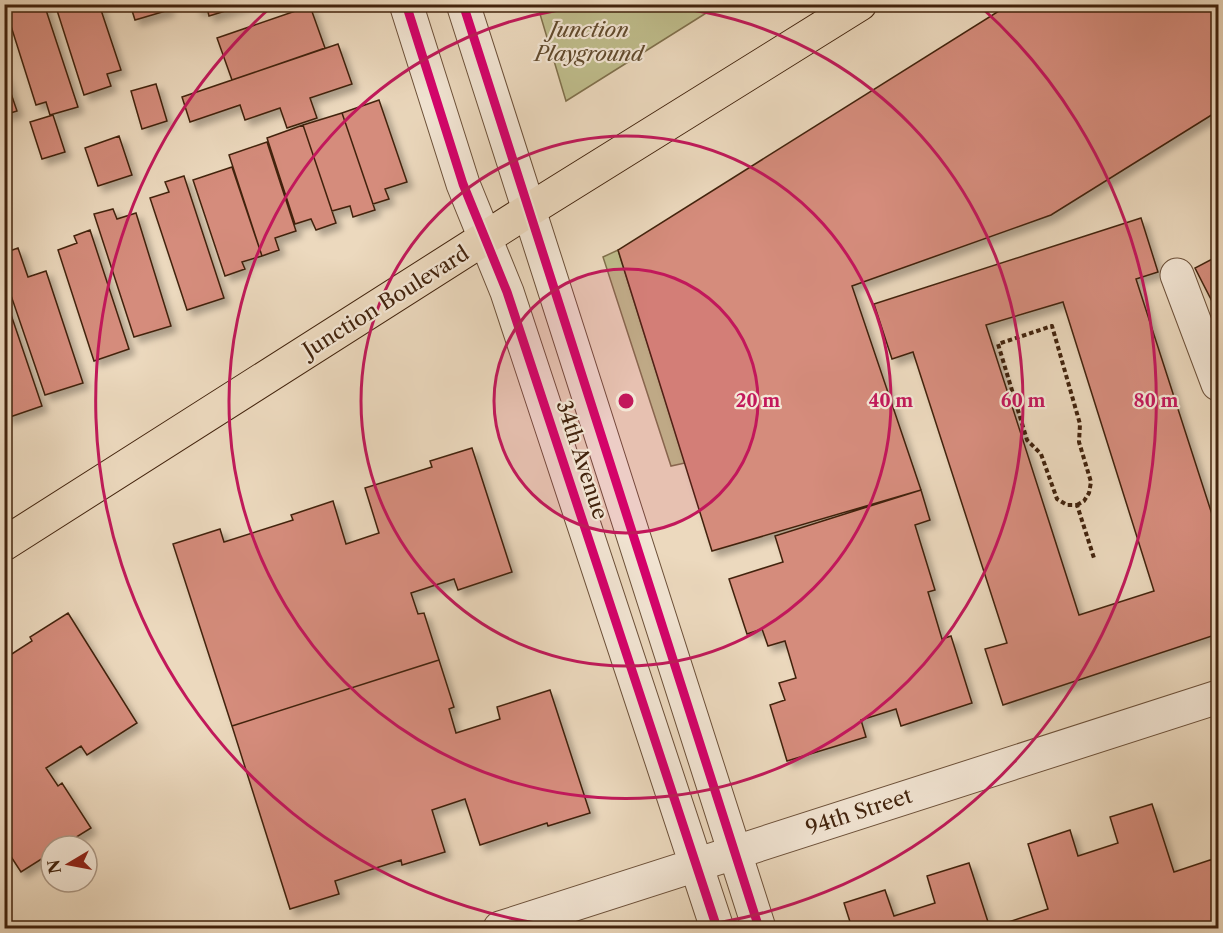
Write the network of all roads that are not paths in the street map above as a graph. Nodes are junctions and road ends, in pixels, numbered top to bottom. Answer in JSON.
{"nodes":[{"id":1,"x":406,"y":4,"type":"edge"},
{"id":2,"x":464,"y":4,"type":"edge"},
{"id":3,"x":860,"y":4,"type":"edge"},
{"id":4,"x":529,"y":210,"type":"junction"},
{"id":5,"x":486,"y":238,"type":"junction"},
{"id":6,"x":1177,"y":275,"type":"dead end"},
{"id":7,"x":1218,"y":384,"type":"edge"},
{"id":8,"x":4,"y":544,"type":"edge"},
{"id":9,"x":1218,"y":697,"type":"edge"},
{"id":10,"x":734,"y":852,"type":"junction"},
{"id":11,"x":697,"y":865,"type":"junction"},
{"id":12,"x":500,"y":928,"type":"edge"},
{"id":13,"x":717,"y":928,"type":"edge"},
{"id":14,"x":759,"y":928,"type":"edge"}],
"edges":[{"from":1,"to":5,"type":"street","name":"34th Avenue"},
{"from":2,"to":4,"type":"street","name":"34th Avenue"},
{"from":3,"to":4,"type":"main road","name":"Junction Boulevard"},
{"from":4,"to":5,"type":"main road","name":"Junction Boulevard"},
{"from":4,"to":10,"type":"street","name":"34th Avenue"},
{"from":5,"to":8,"type":"main road","name":"Junction Boulevard"},
{"from":5,"to":11,"type":"street","name":"34th Avenue"},
{"from":6,"to":7,"type":"street"},
{"from":9,"to":10,"type":"street","name":"94th Street"},
{"from":10,"to":11,"type":"street","name":"94th Street"},
{"from":10,"to":14,"type":"street","name":"34th Avenue"},
{"from":11,"to":12,"type":"street","name":"94th Street"},
{"from":11,"to":13,"type":"street","name":"34th Avenue"}]}
